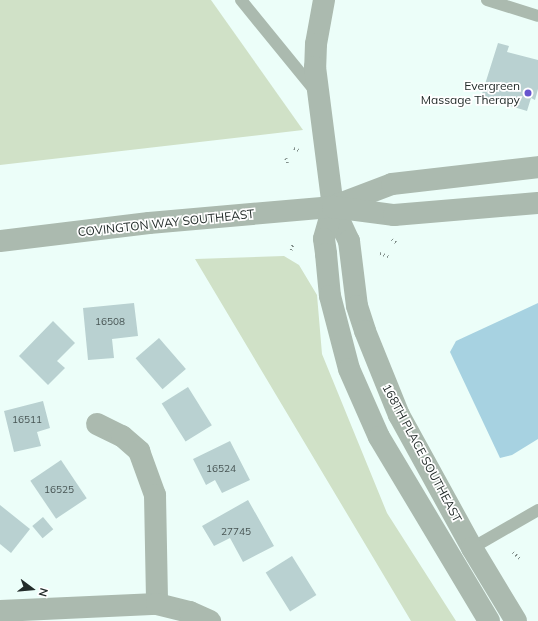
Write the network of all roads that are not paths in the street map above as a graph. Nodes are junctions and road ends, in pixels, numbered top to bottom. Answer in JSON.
{"nodes":[{"id":1,"x":241,"y":0,"type":"edge"},
{"id":2,"x":324,"y":0,"type":"edge"},
{"id":3,"x":487,"y":0,"type":"edge"},
{"id":4,"x":538,"y":16,"type":"edge"},
{"id":5,"x":318,"y":96,"type":"junction"},
{"id":6,"x":538,"y":167,"type":"edge"},
{"id":7,"x":538,"y":202,"type":"edge"},
{"id":8,"x":333,"y":207,"type":"junction"},
{"id":9,"x":0,"y":241,"type":"edge"},
{"id":10,"x":97,"y":424,"type":"dead end"},
{"id":11,"x":538,"y":510,"type":"edge"},
{"id":12,"x":472,"y":548,"type":"junction"},
{"id":13,"x":158,"y":604,"type":"junction"},
{"id":14,"x":0,"y":611,"type":"edge"},
{"id":15,"x":210,"y":621,"type":"edge"},
{"id":16,"x":489,"y":621,"type":"edge"},
{"id":17,"x":516,"y":621,"type":"edge"}],
"edges":[{"from":1,"to":5,"type":"lane"},
{"from":2,"to":5,"type":"street","name":"168TH PLACE SOUTHEAST"},
{"from":3,"to":4,"type":"lane"},
{"from":5,"to":8,"type":"street","name":"168TH PLACE SOUTHEAST"},
{"from":6,"to":8,"type":"street","name":"COVINGTON WAY SOUTHEAST"},
{"from":7,"to":8,"type":"street","name":"COVINGTON WAY SOUTHEAST"},
{"from":8,"to":9,"type":"street","name":"COVINGTON WAY SOUTHEAST"},
{"from":8,"to":12,"type":"street","name":"168TH PLACE SOUTHEAST"},
{"from":8,"to":16,"type":"street","name":"168TH PLACE SOUTHEAST"},
{"from":10,"to":13,"type":"street"},
{"from":11,"to":12,"type":"lane"},
{"from":12,"to":17,"type":"street","name":"168TH PLACE SOUTHEAST"},
{"from":13,"to":14,"type":"street"},
{"from":13,"to":15,"type":"street"}]}
